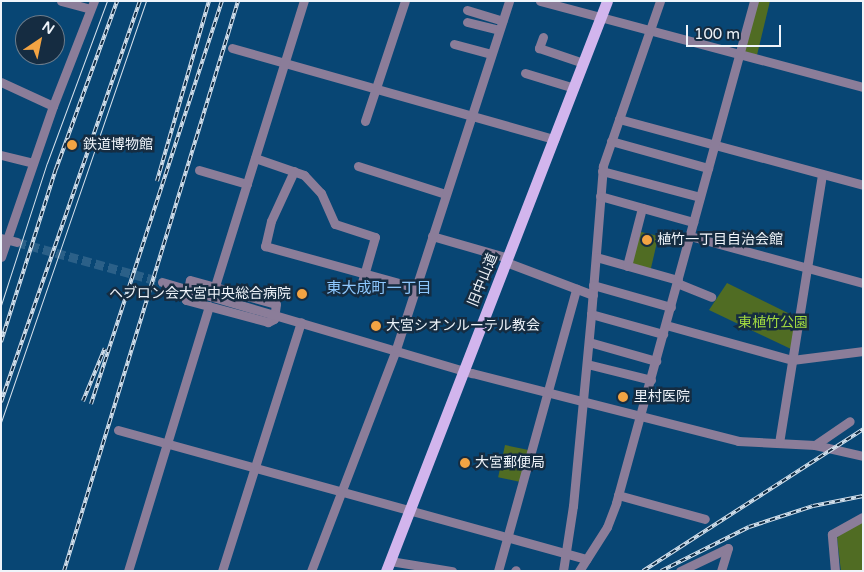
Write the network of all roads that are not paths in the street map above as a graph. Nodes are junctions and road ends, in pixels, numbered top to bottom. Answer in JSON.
{"nodes":[{"id":1,"x":62,"y":1,"type":"edge"},
{"id":2,"x":304,"y":1,"type":"edge"},
{"id":3,"x":405,"y":1,"type":"edge"},
{"id":4,"x":509,"y":1,"type":"edge"},
{"id":5,"x":540,"y":1,"type":"edge"},
{"id":6,"x":607,"y":1,"type":"edge"},
{"id":7,"x":660,"y":1,"type":"edge"},
{"id":8,"x":754,"y":1,"type":"edge"},
{"id":9,"x":92,"y":5,"type":"edge"},
{"id":10,"x":467,"y":10,"type":"dead end"},
{"id":11,"x":601,"y":17,"type":"junction"},
{"id":12,"x":502,"y":21,"type":"junction"},
{"id":13,"x":467,"y":22,"type":"dead end"},
{"id":14,"x":499,"y":30,"type":"junction"},
{"id":15,"x":650,"y":30,"type":"junction"},
{"id":16,"x":542,"y":37,"type":"dead end"},
{"id":17,"x":454,"y":44,"type":"dead end"},
{"id":18,"x":232,"y":48,"type":"dead end"},
{"id":19,"x":740,"y":53,"type":"junction"},
{"id":20,"x":491,"y":54,"type":"junction"},
{"id":21,"x":285,"y":62,"type":"junction"},
{"id":22,"x":583,"y":63,"type":"junction"},
{"id":23,"x":525,"y":73,"type":"dead end"},
{"id":24,"x":1,"y":82,"type":"edge"},
{"id":25,"x":863,"y":87,"type":"edge"},
{"id":26,"x":375,"y":88,"type":"junction"},
{"id":27,"x":574,"y":88,"type":"junction"},
{"id":28,"x":53,"y":106,"type":"junction"},
{"id":29,"x":470,"y":115,"type":"junction"},
{"id":30,"x":619,"y":119,"type":"junction"},
{"id":31,"x":365,"y":121,"type":"dead end"},
{"id":32,"x":554,"y":139,"type":"junction"},
{"id":33,"x":611,"y":142,"type":"junction"},
{"id":34,"x":714,"y":144,"type":"junction"},
{"id":35,"x":1,"y":155,"type":"edge"},
{"id":36,"x":255,"y":158,"type":"junction"},
{"id":37,"x":32,"y":163,"type":"junction"},
{"id":38,"x":358,"y":166,"type":"dead end"},
{"id":39,"x":708,"y":168,"type":"junction"},
{"id":40,"x":199,"y":170,"type":"dead end"},
{"id":41,"x":294,"y":170,"type":"junction"},
{"id":42,"x":602,"y":170,"type":"junction"},
{"id":43,"x":822,"y":174,"type":"junction"},
{"id":44,"x":247,"y":184,"type":"junction"},
{"id":45,"x":863,"y":185,"type":"edge"},
{"id":46,"x":445,"y":194,"type":"junction"},
{"id":47,"x":600,"y":196,"type":"junction"},
{"id":48,"x":700,"y":197,"type":"junction"},
{"id":49,"x":642,"y":208,"type":"junction"},
{"id":50,"x":694,"y":222,"type":"junction"},
{"id":51,"x":432,"y":236,"type":"junction"},
{"id":52,"x":690,"y":236,"type":"junction"},
{"id":53,"x":4,"y":238,"type":"edge"},
{"id":54,"x":17,"y":242,"type":"tunnel mouth"},
{"id":55,"x":1,"y":257,"type":"edge"},
{"id":56,"x":596,"y":257,"type":"junction"},
{"id":57,"x":507,"y":260,"type":"junction"},
{"id":58,"x":627,"y":266,"type":"junction"},
{"id":59,"x":807,"y":268,"type":"junction"},
{"id":60,"x":364,"y":273,"type":"junction"},
{"id":61,"x":162,"y":282,"type":"tunnel mouth"},
{"id":62,"x":677,"y":282,"type":"junction"},
{"id":63,"x":863,"y":283,"type":"edge"},
{"id":64,"x":215,"y":286,"type":"junction"},
{"id":65,"x":360,"y":288,"type":"dead end"},
{"id":66,"x":416,"y":288,"type":"junction"},
{"id":67,"x":576,"y":289,"type":"junction"},
{"id":68,"x":593,"y":290,"type":"junction"},
{"id":69,"x":711,"y":297,"type":"dead end"},
{"id":70,"x":209,"y":306,"type":"junction"},
{"id":71,"x":670,"y":307,"type":"junction"},
{"id":72,"x":276,"y":314,"type":"junction"},
{"id":73,"x":592,"y":314,"type":"junction"},
{"id":74,"x":301,"y":322,"type":"junction"},
{"id":75,"x":664,"y":329,"type":"junction"},
{"id":76,"x":589,"y":342,"type":"junction"},
{"id":77,"x":396,"y":348,"type":"junction"},
{"id":78,"x":863,"y":351,"type":"edge"},
{"id":79,"x":792,"y":360,"type":"junction"},
{"id":80,"x":656,"y":361,"type":"junction"},
{"id":81,"x":587,"y":364,"type":"junction"},
{"id":82,"x":463,"y":370,"type":"junction"},
{"id":83,"x":651,"y":380,"type":"junction"},
{"id":84,"x":548,"y":391,"type":"junction"},
{"id":85,"x":583,"y":399,"type":"junction"},
{"id":86,"x":642,"y":415,"type":"junction"},
{"id":87,"x":850,"y":421,"type":"dead end"},
{"id":88,"x":118,"y":430,"type":"dead end"},
{"id":89,"x":165,"y":444,"type":"junction"},
{"id":90,"x":778,"y":444,"type":"junction"},
{"id":91,"x":816,"y":445,"type":"junction"},
{"id":92,"x":863,"y":456,"type":"edge"},
{"id":93,"x":254,"y":470,"type":"junction"},
{"id":94,"x":341,"y":492,"type":"junction"},
{"id":95,"x":618,"y":495,"type":"junction"},
{"id":96,"x":409,"y":511,"type":"junction"},
{"id":97,"x":863,"y":517,"type":"edge"},
{"id":98,"x":705,"y":519,"type":"dead end"},
{"id":99,"x":507,"y":538,"type":"junction"},
{"id":100,"x":565,"y":554,"type":"junction"},
{"id":101,"x":587,"y":559,"type":"junction"},
{"id":102,"x":388,"y":566,"type":"edge"},
{"id":103,"x":128,"y":571,"type":"edge"},
{"id":104,"x":222,"y":571,"type":"edge"},
{"id":105,"x":311,"y":571,"type":"edge"},
{"id":106,"x":452,"y":571,"type":"edge"},
{"id":107,"x":498,"y":571,"type":"edge"},
{"id":108,"x":563,"y":571,"type":"edge"},
{"id":109,"x":579,"y":571,"type":"edge"},
{"id":110,"x":680,"y":571,"type":"edge"},
{"id":111,"x":721,"y":571,"type":"edge"},
{"id":112,"x":835,"y":571,"type":"edge"}],
"edges":[{"from":1,"to":9,"type":"street"},
{"from":2,"to":21,"type":"street"},
{"from":3,"to":26,"type":"street"},
{"from":4,"to":12,"type":"street"},
{"from":5,"to":11,"type":"street"},
{"from":6,"to":11,"type":"main road","name":"旧中山道"},
{"from":7,"to":15,"type":"street"},
{"from":8,"to":19,"type":"street"},
{"from":9,"to":28,"type":"street"},
{"from":10,"to":12,"type":"street"},
{"from":11,"to":15,"type":"street"},
{"from":11,"to":22,"type":"main road","name":"旧中山道"},
{"from":12,"to":14,"type":"street"},
{"from":13,"to":14,"type":"street"},
{"from":14,"to":20,"type":"street"},
{"from":15,"to":19,"type":"street"},
{"from":15,"to":30,"type":"street"},
{"from":16,"to":22,"type":"street"},
{"from":17,"to":20,"type":"street"},
{"from":18,"to":21,"type":"street"},
{"from":19,"to":25,"type":"street"},
{"from":19,"to":34,"type":"street"},
{"from":20,"to":29,"type":"street"},
{"from":21,"to":26,"type":"street"},
{"from":21,"to":36,"type":"street"},
{"from":22,"to":27,"type":"main road","name":"旧中山道"},
{"from":23,"to":27,"type":"street"},
{"from":24,"to":28,"type":"street"},
{"from":26,"to":29,"type":"street"},
{"from":26,"to":31,"type":"street"},
{"from":27,"to":32,"type":"main road","name":"旧中山道"},
{"from":28,"to":37,"type":"street"},
{"from":29,"to":32,"type":"street"},
{"from":29,"to":46,"type":"street"},
{"from":30,"to":33,"type":"street"},
{"from":30,"to":34,"type":"street"},
{"from":32,"to":57,"type":"main road","name":"旧中山道"},
{"from":33,"to":39,"type":"street"},
{"from":33,"to":42,"type":"street"},
{"from":34,"to":39,"type":"street"},
{"from":34,"to":43,"type":"street"},
{"from":35,"to":37,"type":"street"},
{"from":36,"to":41,"type":"street"},
{"from":36,"to":44,"type":"street"},
{"from":37,"to":53,"type":"street"},
{"from":38,"to":46,"type":"street"},
{"from":39,"to":48,"type":"street"},
{"from":40,"to":44,"type":"street"},
{"from":41,"to":60,"type":"street"},
{"from":41,"to":60,"type":"street"},
{"from":42,"to":47,"type":"street"},
{"from":42,"to":48,"type":"street"},
{"from":43,"to":45,"type":"street"},
{"from":43,"to":59,"type":"street"},
{"from":44,"to":64,"type":"street"},
{"from":46,"to":51,"type":"street"},
{"from":47,"to":49,"type":"street"},
{"from":47,"to":56,"type":"street"},
{"from":48,"to":50,"type":"street"},
{"from":49,"to":50,"type":"street"},
{"from":49,"to":58,"type":"street"},
{"from":50,"to":52,"type":"street"},
{"from":51,"to":57,"type":"street"},
{"from":51,"to":66,"type":"street"},
{"from":52,"to":59,"type":"street"},
{"from":52,"to":62,"type":"street"},
{"from":53,"to":54,"type":"street"},
{"from":53,"to":55,"type":"street"},
{"from":56,"to":58,"type":"street"},
{"from":56,"to":68,"type":"street"},
{"from":57,"to":67,"type":"street"},
{"from":57,"to":82,"type":"main road","name":"旧中山道"},
{"from":58,"to":62,"type":"street"},
{"from":59,"to":63,"type":"street"},
{"from":59,"to":79,"type":"street"},
{"from":60,"to":65,"type":"street"},
{"from":60,"to":66,"type":"street"},
{"from":61,"to":72,"type":"street"},
{"from":62,"to":69,"type":"street"},
{"from":62,"to":71,"type":"street"},
{"from":64,"to":70,"type":"street"},
{"from":64,"to":72,"type":"street"},
{"from":66,"to":77,"type":"street"},
{"from":67,"to":68,"type":"street"},
{"from":67,"to":84,"type":"street"},
{"from":68,"to":71,"type":"street"},
{"from":68,"to":73,"type":"street"},
{"from":70,"to":72,"type":"street"},
{"from":70,"to":89,"type":"street"},
{"from":71,"to":75,"type":"street"},
{"from":72,"to":74,"type":"street"},
{"from":73,"to":75,"type":"street"},
{"from":73,"to":76,"type":"street"},
{"from":74,"to":77,"type":"street"},
{"from":74,"to":93,"type":"street"},
{"from":75,"to":79,"type":"street"},
{"from":75,"to":80,"type":"street"},
{"from":76,"to":80,"type":"street"},
{"from":76,"to":81,"type":"street"},
{"from":77,"to":82,"type":"street"},
{"from":77,"to":94,"type":"street"},
{"from":78,"to":79,"type":"street"},
{"from":79,"to":90,"type":"street"},
{"from":80,"to":83,"type":"street"},
{"from":81,"to":83,"type":"street"},
{"from":81,"to":85,"type":"street"},
{"from":82,"to":84,"type":"street"},
{"from":82,"to":96,"type":"main road","name":"旧中山道"},
{"from":83,"to":86,"type":"street"},
{"from":84,"to":85,"type":"street"},
{"from":84,"to":99,"type":"street"},
{"from":85,"to":86,"type":"street"},
{"from":85,"to":100,"type":"street"},
{"from":86,"to":90,"type":"street"},
{"from":86,"to":95,"type":"street"},
{"from":87,"to":91,"type":"street"},
{"from":88,"to":89,"type":"street"},
{"from":89,"to":93,"type":"street"},
{"from":89,"to":103,"type":"street"},
{"from":90,"to":91,"type":"street"},
{"from":91,"to":92,"type":"street"},
{"from":93,"to":94,"type":"street"},
{"from":93,"to":104,"type":"street"},
{"from":94,"to":96,"type":"street"},
{"from":94,"to":105,"type":"street"},
{"from":95,"to":98,"type":"street"},
{"from":95,"to":101,"type":"street"},
{"from":96,"to":99,"type":"street"},
{"from":96,"to":102,"type":"main road","name":"旧中山道"},
{"from":97,"to":112,"type":"street"},
{"from":99,"to":100,"type":"street"},
{"from":99,"to":107,"type":"street"},
{"from":100,"to":101,"type":"street"},
{"from":100,"to":108,"type":"street"},
{"from":101,"to":109,"type":"street"},
{"from":102,"to":106,"type":"street"},
{"from":110,"to":111,"type":"street"}]}
